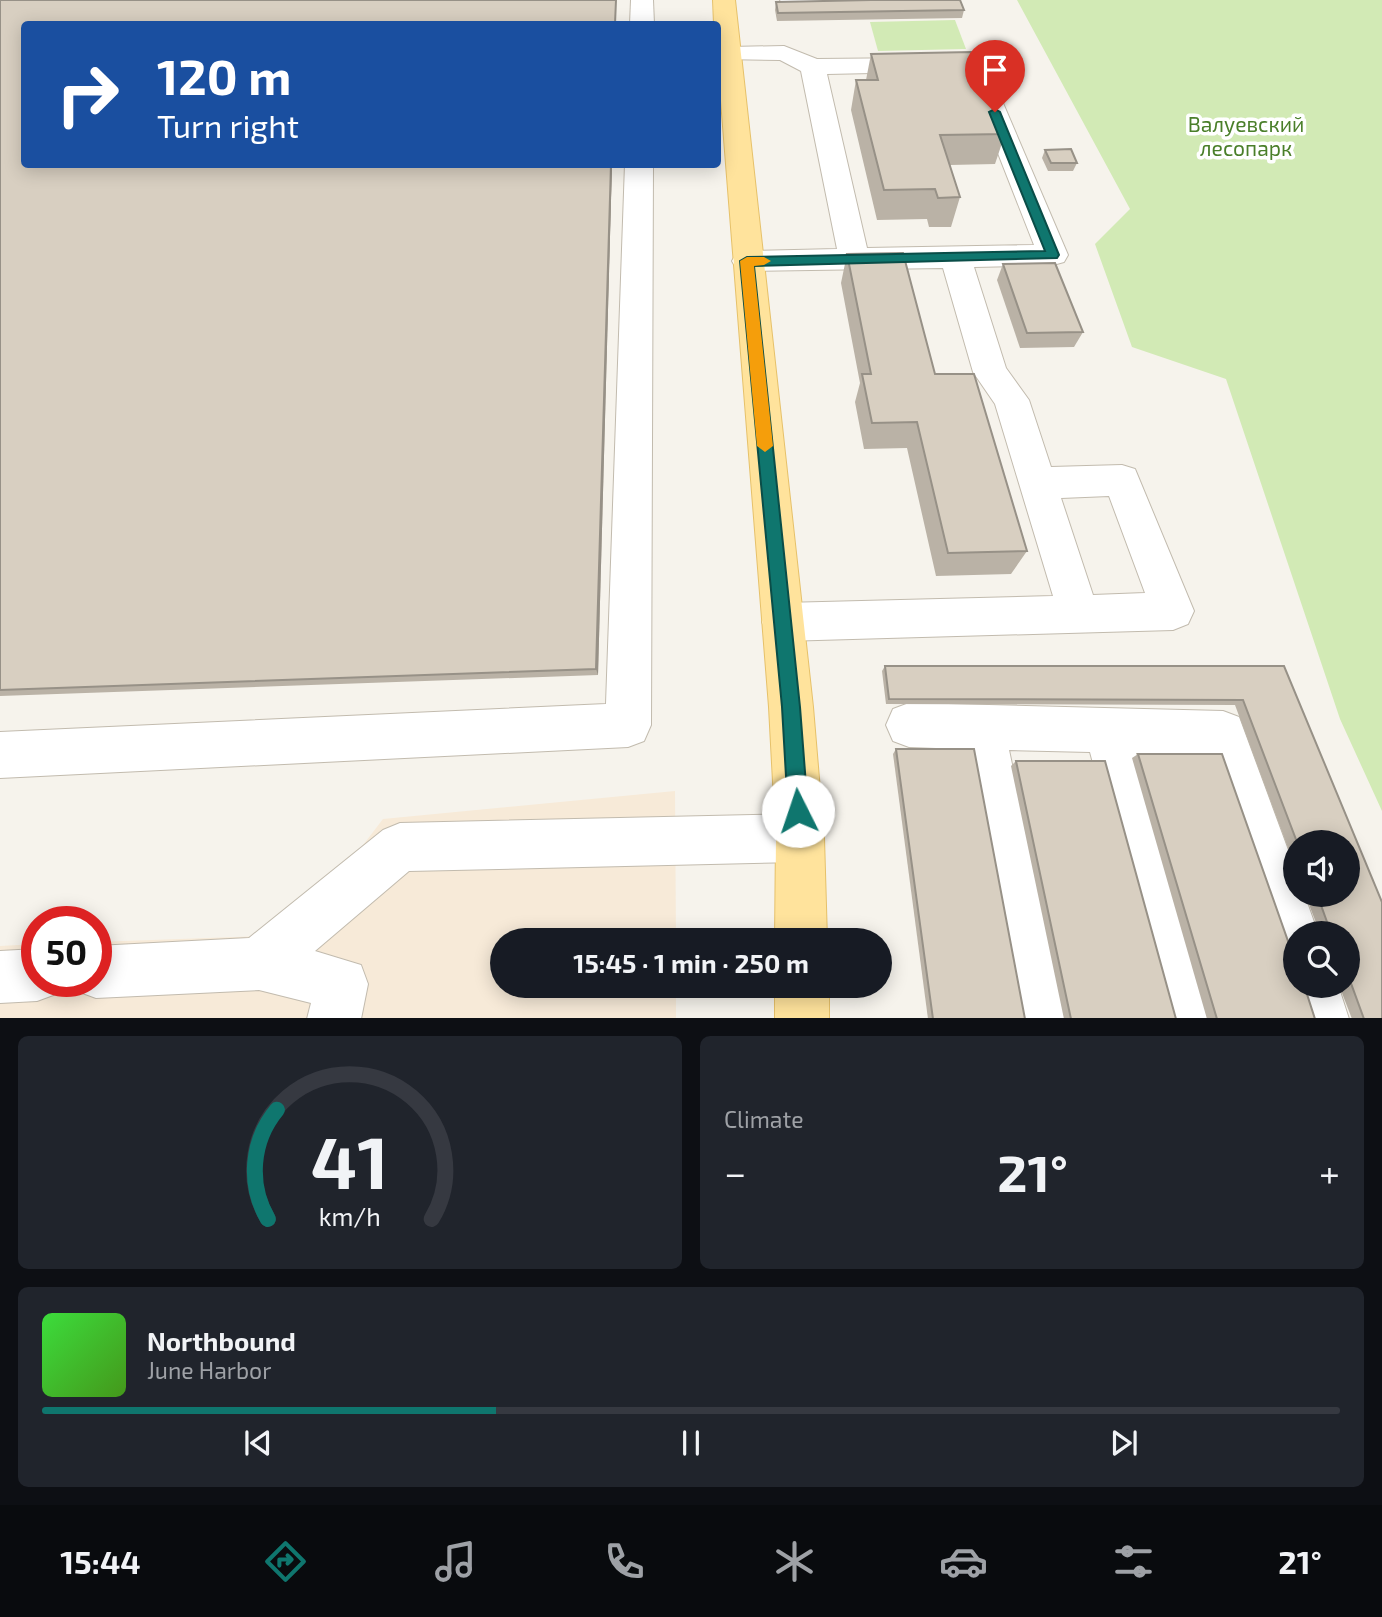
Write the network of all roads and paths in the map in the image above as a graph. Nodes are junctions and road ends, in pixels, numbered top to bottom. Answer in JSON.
{"nodes":[{"id":1,"x":642,"y":0,"type":"edge"},
{"id":2,"x":724,"y":0,"type":"edge"},
{"id":3,"x":732,"y":0,"type":"edge"},
{"id":4,"x":791,"y":0,"type":"edge"},
{"id":5,"x":915,"y":0,"type":"edge"},
{"id":6,"x":854,"y":1,"type":"edge"},
{"id":7,"x":642,"y":21,"type":"edge"},
{"id":8,"x":730,"y":54,"type":"junction"},
{"id":9,"x":813,"y":67,"type":"junction"},
{"id":10,"x":639,"y":168,"type":"edge"},
{"id":11,"x":955,"y":257,"type":"junction"},
{"id":12,"x":854,"y":259,"type":"junction"},
{"id":13,"x":747,"y":261,"type":"junction"},
{"id":14,"x":1037,"y":483,"type":"junction"},
{"id":15,"x":1079,"y":614,"type":"junction"},
{"id":16,"x":783,"y":622,"type":"junction"},
{"id":17,"x":909,"y":726,"type":"dead end"},
{"id":18,"x":982,"y":727,"type":"junction"},
{"id":19,"x":1107,"y":730,"type":"junction"},
{"id":20,"x":0,"y":755,"type":"edge"},
{"id":21,"x":800,"y":838,"type":"junction"},
{"id":22,"x":1288,"y":921,"type":"edge"},
{"id":23,"x":801,"y":928,"type":"edge"},
{"id":24,"x":259,"y":964,"type":"junction"},
{"id":25,"x":112,"y":971,"type":"edge"},
{"id":26,"x":21,"y":976,"type":"edge"},
{"id":27,"x":0,"y":977,"type":"edge"},
{"id":28,"x":802,"y":998,"type":"edge"},
{"id":29,"x":1315,"y":998,"type":"edge"},
{"id":30,"x":334,"y":1018,"type":"edge"},
{"id":31,"x":803,"y":1018,"type":"edge"},
{"id":32,"x":1039,"y":1018,"type":"edge"},
{"id":33,"x":1188,"y":1018,"type":"edge"},
{"id":34,"x":1322,"y":1018,"type":"edge"}],
"edges":[{"from":1,"to":7,"type":"lane"},
{"from":2,"to":3,"type":"lane"},
{"from":2,"to":8,"type":"main road"},
{"from":4,"to":6,"type":"lane"},
{"from":5,"to":6,"type":"lane"},
{"from":8,"to":9,"type":"lane"},
{"from":8,"to":13,"type":"main road"},
{"from":9,"to":11,"type":"lane"},
{"from":9,"to":12,"type":"lane"},
{"from":10,"to":20,"type":"lane"},
{"from":11,"to":12,"type":"lane"},
{"from":11,"to":14,"type":"lane"},
{"from":12,"to":13,"type":"lane"},
{"from":13,"to":16,"type":"main road"},
{"from":14,"to":15,"type":"lane"},
{"from":14,"to":15,"type":"lane"},
{"from":15,"to":16,"type":"lane"},
{"from":16,"to":21,"type":"main road"},
{"from":17,"to":18,"type":"lane"},
{"from":18,"to":19,"type":"lane"},
{"from":18,"to":32,"type":"lane"},
{"from":19,"to":22,"type":"lane"},
{"from":19,"to":33,"type":"lane"},
{"from":21,"to":23,"type":"main road"},
{"from":21,"to":24,"type":"lane"},
{"from":24,"to":25,"type":"lane"},
{"from":24,"to":30,"type":"lane"},
{"from":26,"to":27,"type":"lane"},
{"from":28,"to":31,"type":"main road"},
{"from":29,"to":34,"type":"lane"}]}
